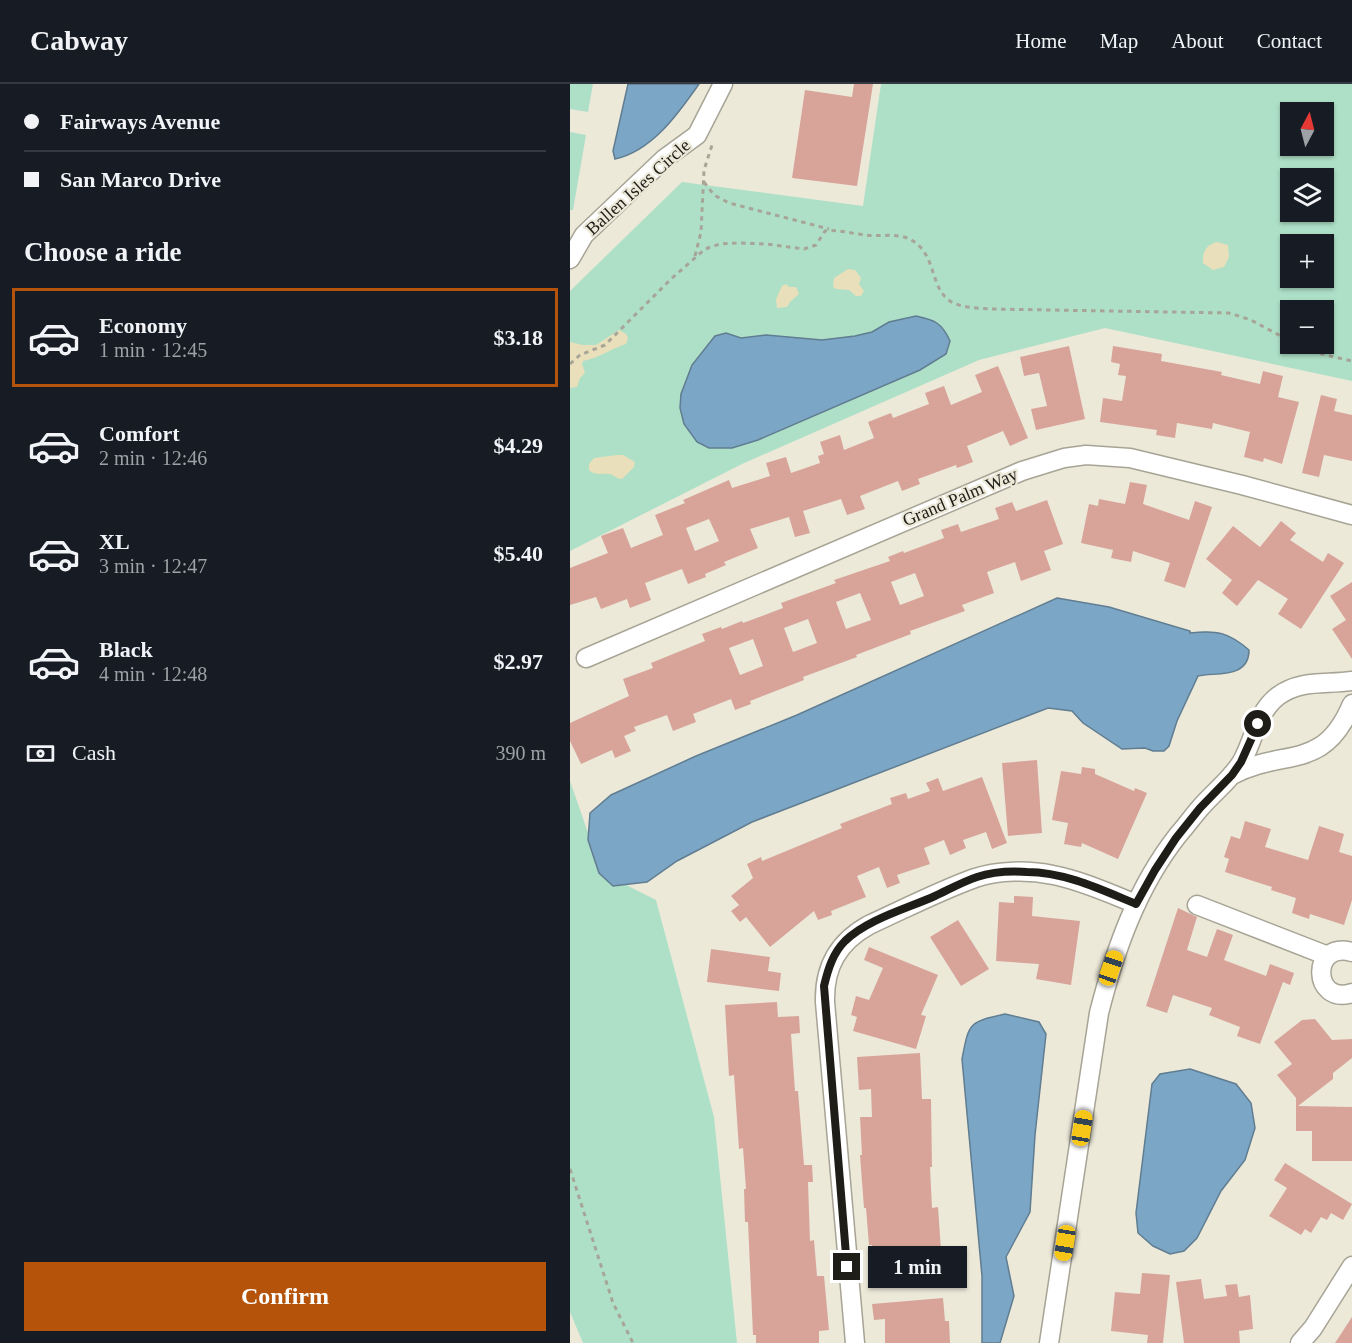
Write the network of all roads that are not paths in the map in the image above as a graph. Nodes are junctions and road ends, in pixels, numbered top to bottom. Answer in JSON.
{"nodes":[{"id":1,"x":723,"y":84,"type":"edge"},
{"id":2,"x":570,"y":259,"type":"edge"},
{"id":3,"x":1352,"y":515,"type":"edge"},
{"id":4,"x":586,"y":658,"type":"dead end"},
{"id":5,"x":1352,"y":681,"type":"edge"},
{"id":6,"x":1352,"y":704,"type":"edge"},
{"id":7,"x":1232,"y":775,"type":"junction"},
{"id":8,"x":1136,"y":904,"type":"junction"},
{"id":9,"x":1197,"y":905,"type":"dead end"},
{"id":10,"x":1352,"y":952,"type":"edge"},
{"id":11,"x":1328,"y":956,"type":"junction"},
{"id":12,"x":1352,"y":993,"type":"edge"},
{"id":13,"x":1352,"y":1266,"type":"edge"},
{"id":14,"x":855,"y":1343,"type":"edge"},
{"id":15,"x":1049,"y":1343,"type":"edge"},
{"id":16,"x":1300,"y":1343,"type":"edge"}],
"edges":[{"from":1,"to":2,"type":"street","name":"Ballen Isles Circle"},
{"from":3,"to":4,"type":"street","name":"Grand Palm Way"},
{"from":5,"to":7,"type":"street"},
{"from":6,"to":7,"type":"street"},
{"from":7,"to":8,"type":"street"},
{"from":8,"to":14,"type":"street"},
{"from":8,"to":15,"type":"street"},
{"from":9,"to":11,"type":"street"},
{"from":10,"to":11,"type":"street"},
{"from":11,"to":12,"type":"street"},
{"from":13,"to":16,"type":"street"}]}
